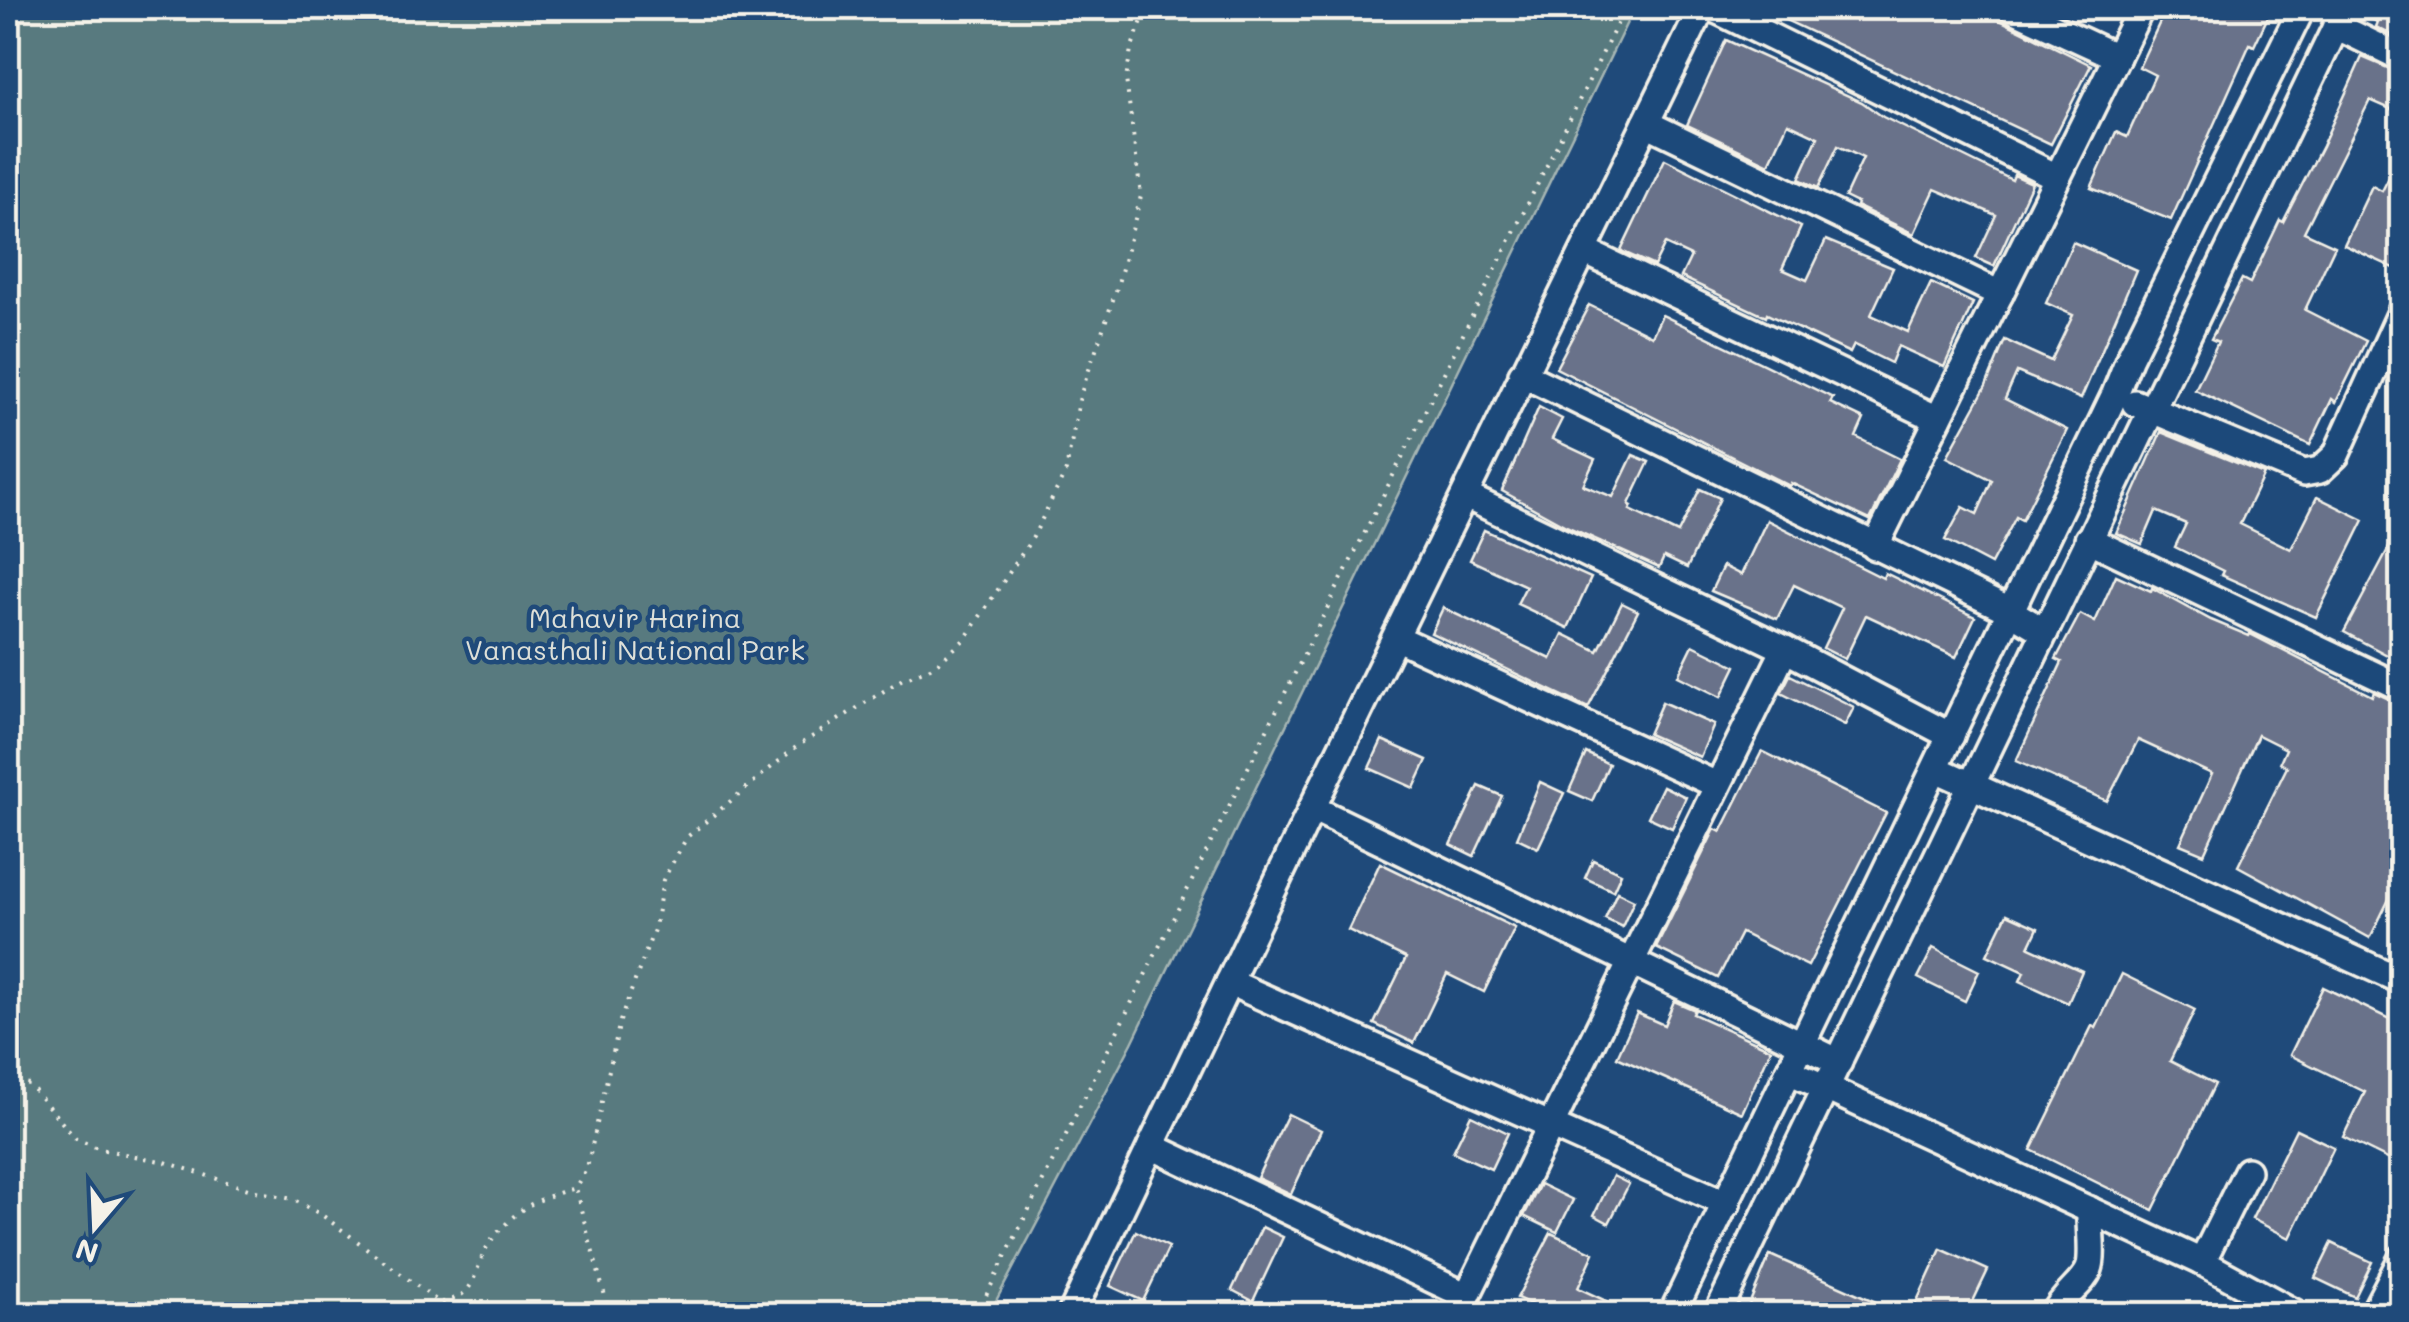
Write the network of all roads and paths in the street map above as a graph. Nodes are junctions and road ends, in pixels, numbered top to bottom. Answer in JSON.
{"nodes":[{"id":1,"x":1147,"y":8,"type":"edge"},
{"id":2,"x":1625,"y":8,"type":"edge"},
{"id":3,"x":1702,"y":8,"type":"edge"},
{"id":4,"x":1712,"y":8,"type":"edge"},
{"id":5,"x":2011,"y":8,"type":"edge"},
{"id":6,"x":2142,"y":8,"type":"edge"},
{"id":7,"x":2302,"y":8,"type":"edge"},
{"id":8,"x":2341,"y":17,"type":"edge"},
{"id":9,"x":2117,"y":57,"type":"junction"},
{"id":10,"x":2402,"y":58,"type":"edge"},
{"id":11,"x":1646,"y":123,"type":"junction"},
{"id":12,"x":2058,"y":178,"type":"junction"},
{"id":13,"x":1584,"y":251,"type":"junction"},
{"id":14,"x":2000,"y":294,"type":"junction"},
{"id":15,"x":2402,"y":310,"type":"edge"},
{"id":16,"x":1522,"y":374,"type":"junction"},
{"id":17,"x":2115,"y":394,"type":"junction"},
{"id":18,"x":2151,"y":409,"type":"junction"},
{"id":19,"x":1938,"y":420,"type":"junction"},
{"id":20,"x":1466,"y":496,"type":"junction"},
{"id":21,"x":2088,"y":539,"type":"junction"},
{"id":22,"x":1874,"y":547,"type":"junction"},
{"id":23,"x":2010,"y":611,"type":"junction"},
{"id":24,"x":2045,"y":632,"type":"junction"},
{"id":25,"x":1397,"y":638,"type":"junction"},
{"id":26,"x":1785,"y":649,"type":"junction"},
{"id":27,"x":2402,"y":688,"type":"edge"},
{"id":28,"x":1951,"y":736,"type":"junction"},
{"id":29,"x":1936,"y":769,"type":"junction"},
{"id":30,"x":1974,"y":784,"type":"junction"},
{"id":31,"x":1717,"y":786,"type":"junction"},
{"id":32,"x":1312,"y":808,"type":"junction"},
{"id":33,"x":1630,"y":963,"type":"junction"},
{"id":34,"x":2402,"y":980,"type":"edge"},
{"id":35,"x":1229,"y":982,"type":"junction"},
{"id":36,"x":1801,"y":1045,"type":"junction"},
{"id":37,"x":1839,"y":1062,"type":"junction"},
{"id":38,"x":1789,"y":1072,"type":"junction"},
{"id":39,"x":8,"y":1074,"type":"edge"},
{"id":40,"x":1826,"y":1089,"type":"junction"},
{"id":41,"x":1550,"y":1126,"type":"junction"},
{"id":42,"x":1151,"y":1146,"type":"junction"},
{"id":43,"x":2246,"y":1171,"type":"dead end"},
{"id":44,"x":575,"y":1188,"type":"junction"},
{"id":45,"x":1727,"y":1204,"type":"junction"},
{"id":46,"x":2090,"y":1210,"type":"junction"},
{"id":47,"x":2402,"y":1258,"type":"edge"},
{"id":48,"x":2202,"y":1262,"type":"junction"},
{"id":49,"x":1462,"y":1305,"type":"edge"},
{"id":50,"x":610,"y":1314,"type":"edge"},
{"id":51,"x":976,"y":1314,"type":"edge"},
{"id":52,"x":1072,"y":1314,"type":"edge"},
{"id":53,"x":1672,"y":1314,"type":"edge"},
{"id":54,"x":1716,"y":1314,"type":"edge"},
{"id":55,"x":2054,"y":1314,"type":"edge"},
{"id":56,"x":2297,"y":1314,"type":"edge"},
{"id":57,"x":2373,"y":1314,"type":"edge"}],
"edges":[{"from":1,"to":44,"type":"path"},
{"from":2,"to":51,"type":"path"},
{"from":3,"to":11,"type":"street"},
{"from":4,"to":12,"type":"street"},
{"from":5,"to":9,"type":"street"},
{"from":6,"to":9,"type":"street"},
{"from":7,"to":17,"type":"street"},
{"from":8,"to":10,"type":"street"},
{"from":8,"to":18,"type":"street"},
{"from":9,"to":12,"type":"street"},
{"from":11,"to":13,"type":"street"},
{"from":11,"to":14,"type":"street"},
{"from":12,"to":14,"type":"street"},
{"from":13,"to":16,"type":"street"},
{"from":13,"to":19,"type":"street"},
{"from":14,"to":19,"type":"street"},
{"from":15,"to":18,"type":"street"},
{"from":16,"to":20,"type":"street"},
{"from":16,"to":22,"type":"street"},
{"from":17,"to":18,"type":"street"},
{"from":17,"to":23,"type":"street"},
{"from":18,"to":21,"type":"street"},
{"from":19,"to":22,"type":"street"},
{"from":20,"to":25,"type":"street"},
{"from":20,"to":26,"type":"street"},
{"from":21,"to":24,"type":"street"},
{"from":21,"to":27,"type":"street"},
{"from":22,"to":23,"type":"street"},
{"from":23,"to":24,"type":"street"},
{"from":23,"to":28,"type":"street"},
{"from":24,"to":30,"type":"street"},
{"from":25,"to":31,"type":"street"},
{"from":25,"to":32,"type":"street"},
{"from":26,"to":28,"type":"street"},
{"from":26,"to":31,"type":"street"},
{"from":28,"to":29,"type":"street"},
{"from":29,"to":30,"type":"street"},
{"from":29,"to":36,"type":"street"},
{"from":30,"to":34,"type":"street"},
{"from":30,"to":37,"type":"street"},
{"from":31,"to":33,"type":"street"},
{"from":32,"to":33,"type":"street"},
{"from":32,"to":35,"type":"street"},
{"from":33,"to":36,"type":"street"},
{"from":33,"to":41,"type":"street"},
{"from":35,"to":41,"type":"street"},
{"from":35,"to":42,"type":"street"},
{"from":36,"to":37,"type":"street"},
{"from":36,"to":38,"type":"street"},
{"from":37,"to":40,"type":"street"},
{"from":38,"to":40,"type":"street"},
{"from":38,"to":45,"type":"street"},
{"from":39,"to":44,"type":"path"},
{"from":40,"to":46,"type":"street"},
{"from":40,"to":54,"type":"street"},
{"from":41,"to":45,"type":"street"},
{"from":41,"to":49,"type":"street"},
{"from":42,"to":49,"type":"street"},
{"from":42,"to":52,"type":"street"},
{"from":43,"to":48,"type":"street"},
{"from":44,"to":50,"type":"path"},
{"from":45,"to":53,"type":"street"},
{"from":46,"to":48,"type":"street"},
{"from":46,"to":55,"type":"street"},
{"from":47,"to":57,"type":"street"},
{"from":48,"to":56,"type":"street"}]}
